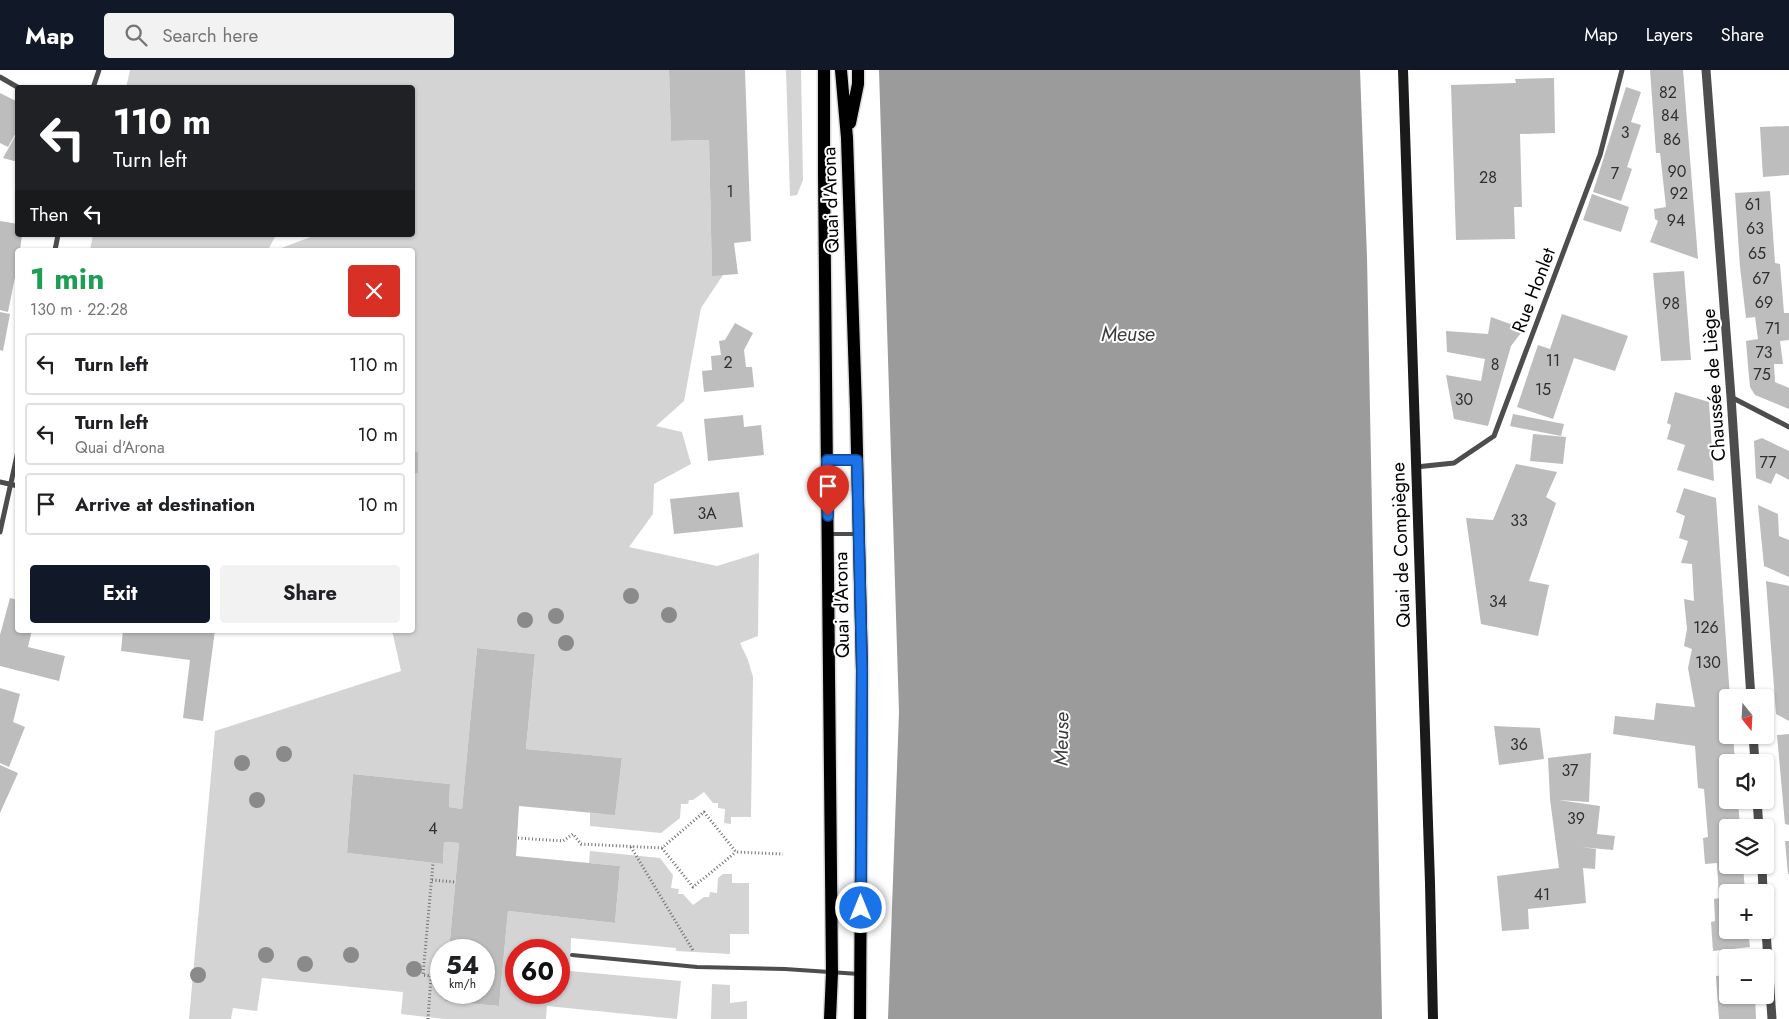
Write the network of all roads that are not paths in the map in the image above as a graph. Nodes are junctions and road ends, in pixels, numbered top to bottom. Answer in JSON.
{"nodes":[{"id":1,"x":99,"y":70,"type":"edge"},
{"id":2,"x":824,"y":70,"type":"edge"},
{"id":3,"x":841,"y":70,"type":"edge"},
{"id":4,"x":858,"y":70,"type":"edge"},
{"id":5,"x":1403,"y":70,"type":"edge"},
{"id":6,"x":1622,"y":70,"type":"edge"},
{"id":7,"x":1706,"y":70,"type":"edge"},
{"id":8,"x":0,"y":77,"type":"edge"},
{"id":9,"x":94,"y":85,"type":"edge"},
{"id":10,"x":15,"y":86,"type":"edge"},
{"id":11,"x":847,"y":138,"type":"junction"},
{"id":12,"x":1731,"y":397,"type":"junction"},
{"id":13,"x":1789,"y":427,"type":"edge"},
{"id":14,"x":827,"y":460,"type":"junction"},
{"id":15,"x":857,"y":460,"type":"junction"},
{"id":16,"x":1415,"y":467,"type":"junction"},
{"id":17,"x":0,"y":482,"type":"edge"},
{"id":18,"x":14,"y":485,"type":"edge"},
{"id":19,"x":0,"y":532,"type":"edge"},
{"id":20,"x":828,"y":534,"type":"junction"},
{"id":21,"x":859,"y":534,"type":"junction"},
{"id":22,"x":1750,"y":689,"type":"edge"},
{"id":23,"x":1767,"y":939,"type":"edge"},
{"id":24,"x":572,"y":955,"type":"dead end"},
{"id":25,"x":832,"y":972,"type":"junction"},
{"id":26,"x":861,"y":974,"type":"junction"},
{"id":27,"x":830,"y":1019,"type":"edge"},
{"id":28,"x":860,"y":1019,"type":"edge"},
{"id":29,"x":1432,"y":1019,"type":"edge"},
{"id":30,"x":1772,"y":1019,"type":"edge"}],
"edges":[{"from":1,"to":9,"type":"street"},
{"from":2,"to":14,"type":"main road","name":"Quai d'Arona"},
{"from":3,"to":11,"type":"main road","name":"Quai d'Arona"},
{"from":4,"to":11,"type":"main road"},
{"from":5,"to":16,"type":"main road","name":"Quai de Compiègne"},
{"from":6,"to":16,"type":"street","name":"Rue Honlet"},
{"from":7,"to":12,"type":"street","name":"Chaussée de Liège"},
{"from":8,"to":10,"type":"street"},
{"from":11,"to":15,"type":"main road","name":"Quai d'Arona"},
{"from":12,"to":13,"type":"street"},
{"from":12,"to":22,"type":"street","name":"Chaussée de Liège"},
{"from":14,"to":15,"type":"lane"},
{"from":14,"to":20,"type":"main road","name":"Quai d'Arona"},
{"from":15,"to":21,"type":"main road","name":"Quai d'Arona"},
{"from":16,"to":29,"type":"main road","name":"Quai de Compiègne"},
{"from":17,"to":18,"type":"street"},
{"from":18,"to":19,"type":"street"},
{"from":20,"to":21,"type":"lane"},
{"from":20,"to":25,"type":"main road","name":"Quai d'Arona"},
{"from":21,"to":26,"type":"main road","name":"Quai d'Arona"},
{"from":23,"to":30,"type":"street"},
{"from":24,"to":25,"type":"lane"},
{"from":25,"to":26,"type":"lane"},
{"from":25,"to":27,"type":"main road","name":"Quai d'Arona"},
{"from":26,"to":28,"type":"main road","name":"Quai d'Arona"}]}
